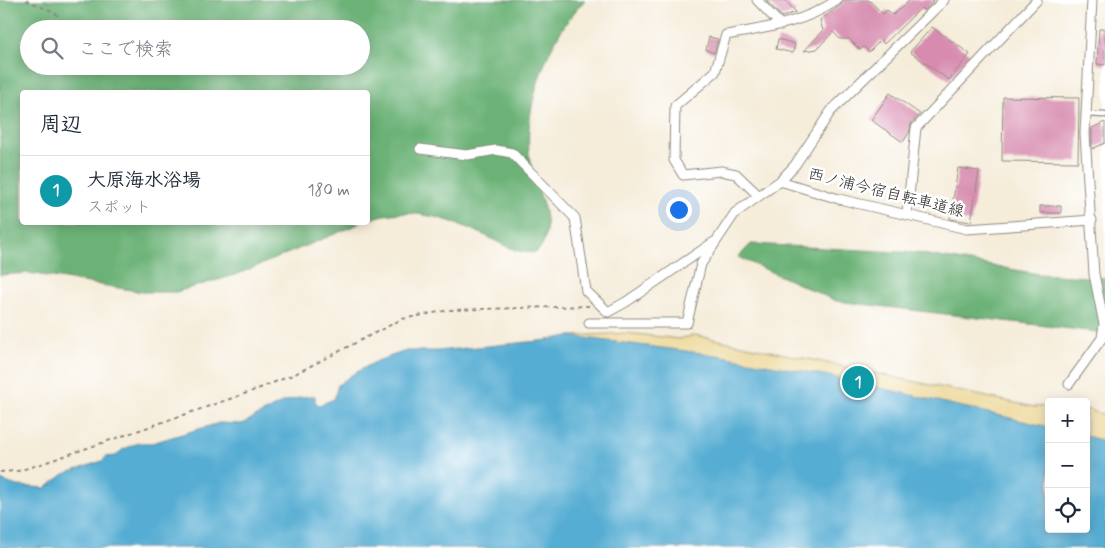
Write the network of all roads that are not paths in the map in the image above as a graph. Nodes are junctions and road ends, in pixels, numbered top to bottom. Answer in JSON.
{"nodes":[{"id":1,"x":757,"y":0,"type":"edge"},
{"id":2,"x":837,"y":0,"type":"edge"},
{"id":3,"x":944,"y":0,"type":"edge"},
{"id":4,"x":1037,"y":0,"type":"edge"},
{"id":5,"x":1092,"y":0,"type":"edge"},
{"id":6,"x":781,"y":25,"type":"junction"},
{"id":7,"x":1084,"y":114,"type":"junction"},
{"id":8,"x":1105,"y":116,"type":"edge"},
{"id":9,"x":420,"y":149,"type":"dead end"},
{"id":10,"x":780,"y":181,"type":"junction"},
{"id":11,"x":759,"y":196,"type":"junction"},
{"id":12,"x":907,"y":215,"type":"junction"},
{"id":13,"x":1092,"y":220,"type":"junction"},
{"id":14,"x":716,"y":241,"type":"junction"},
{"id":15,"x":590,"y":323,"type":"dead end"},
{"id":16,"x":1069,"y":384,"type":"dead end"}],
"edges":[{"from":1,"to":6,"type":"street"},
{"from":2,"to":6,"type":"street"},
{"from":3,"to":10,"type":"street"},
{"from":4,"to":12,"type":"street"},
{"from":5,"to":7,"type":"street"},
{"from":6,"to":11,"type":"street"},
{"from":7,"to":8,"type":"lane"},
{"from":7,"to":13,"type":"street"},
{"from":9,"to":14,"type":"street"},
{"from":10,"to":11,"type":"street"},
{"from":10,"to":12,"type":"street","name":"西ノ浦今宿自転車道線"},
{"from":11,"to":14,"type":"street"},
{"from":12,"to":13,"type":"street","name":"西ノ浦今宿自転車道線"},
{"from":13,"to":16,"type":"street"},
{"from":14,"to":15,"type":"street"}]}
